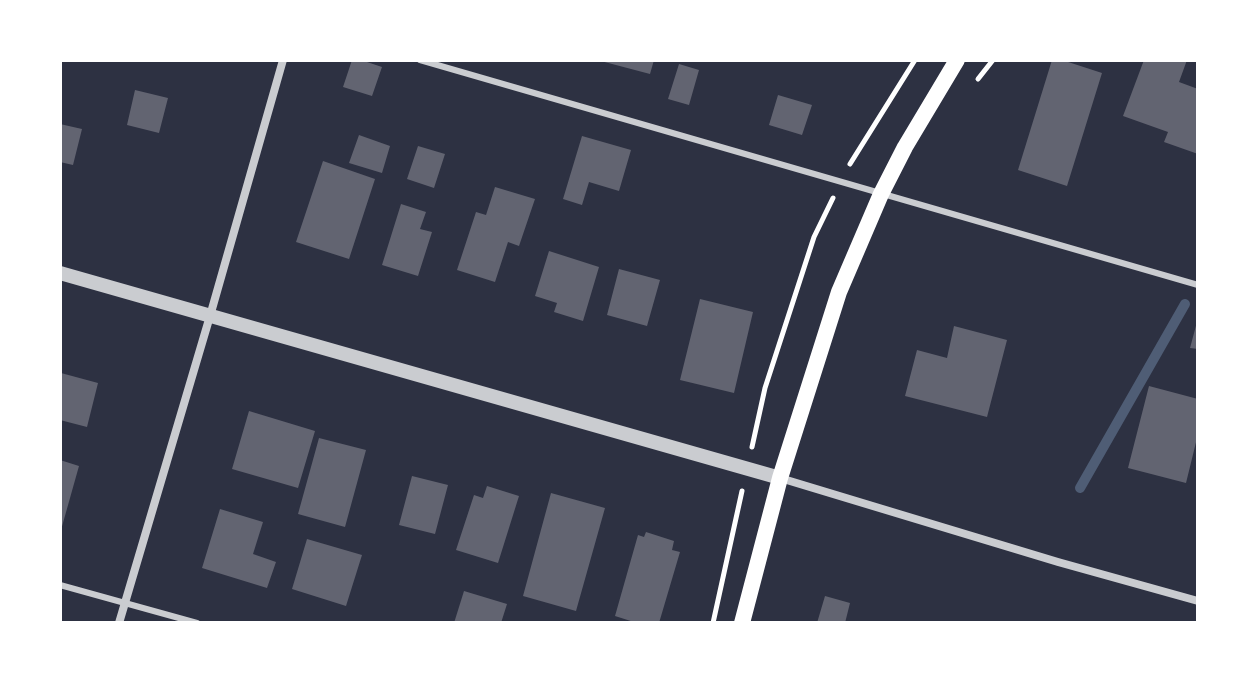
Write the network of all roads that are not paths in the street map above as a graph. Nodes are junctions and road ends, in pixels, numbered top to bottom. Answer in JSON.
{"nodes":[{"id":1,"x":283,"y":60,"type":"edge"},
{"id":2,"x":420,"y":60,"type":"edge"},
{"id":3,"x":956,"y":61,"type":"edge"},
{"id":4,"x":881,"y":194,"type":"junction"},
{"id":5,"x":60,"y":273,"type":"edge"},
{"id":6,"x":1198,"y":285,"type":"edge"},
{"id":7,"x":210,"y":316,"type":"junction"},
{"id":8,"x":780,"y":478,"type":"junction"},
{"id":9,"x":60,"y":585,"type":"edge"},
{"id":10,"x":1198,"y":601,"type":"edge"},
{"id":11,"x":124,"y":603,"type":"junction"},
{"id":12,"x":119,"y":623,"type":"edge"},
{"id":13,"x":197,"y":623,"type":"edge"},
{"id":14,"x":742,"y":623,"type":"edge"}],
"edges":[{"from":1,"to":7,"type":"street"},
{"from":2,"to":4,"type":"lane"},
{"from":3,"to":4,"type":"main road"},
{"from":4,"to":6,"type":"lane"},
{"from":4,"to":8,"type":"main road"},
{"from":5,"to":7,"type":"street"},
{"from":7,"to":8,"type":"street"},
{"from":7,"to":11,"type":"street"},
{"from":8,"to":10,"type":"street"},
{"from":8,"to":14,"type":"main road"},
{"from":9,"to":11,"type":"lane"},
{"from":11,"to":12,"type":"street"},
{"from":11,"to":13,"type":"lane"}]}
